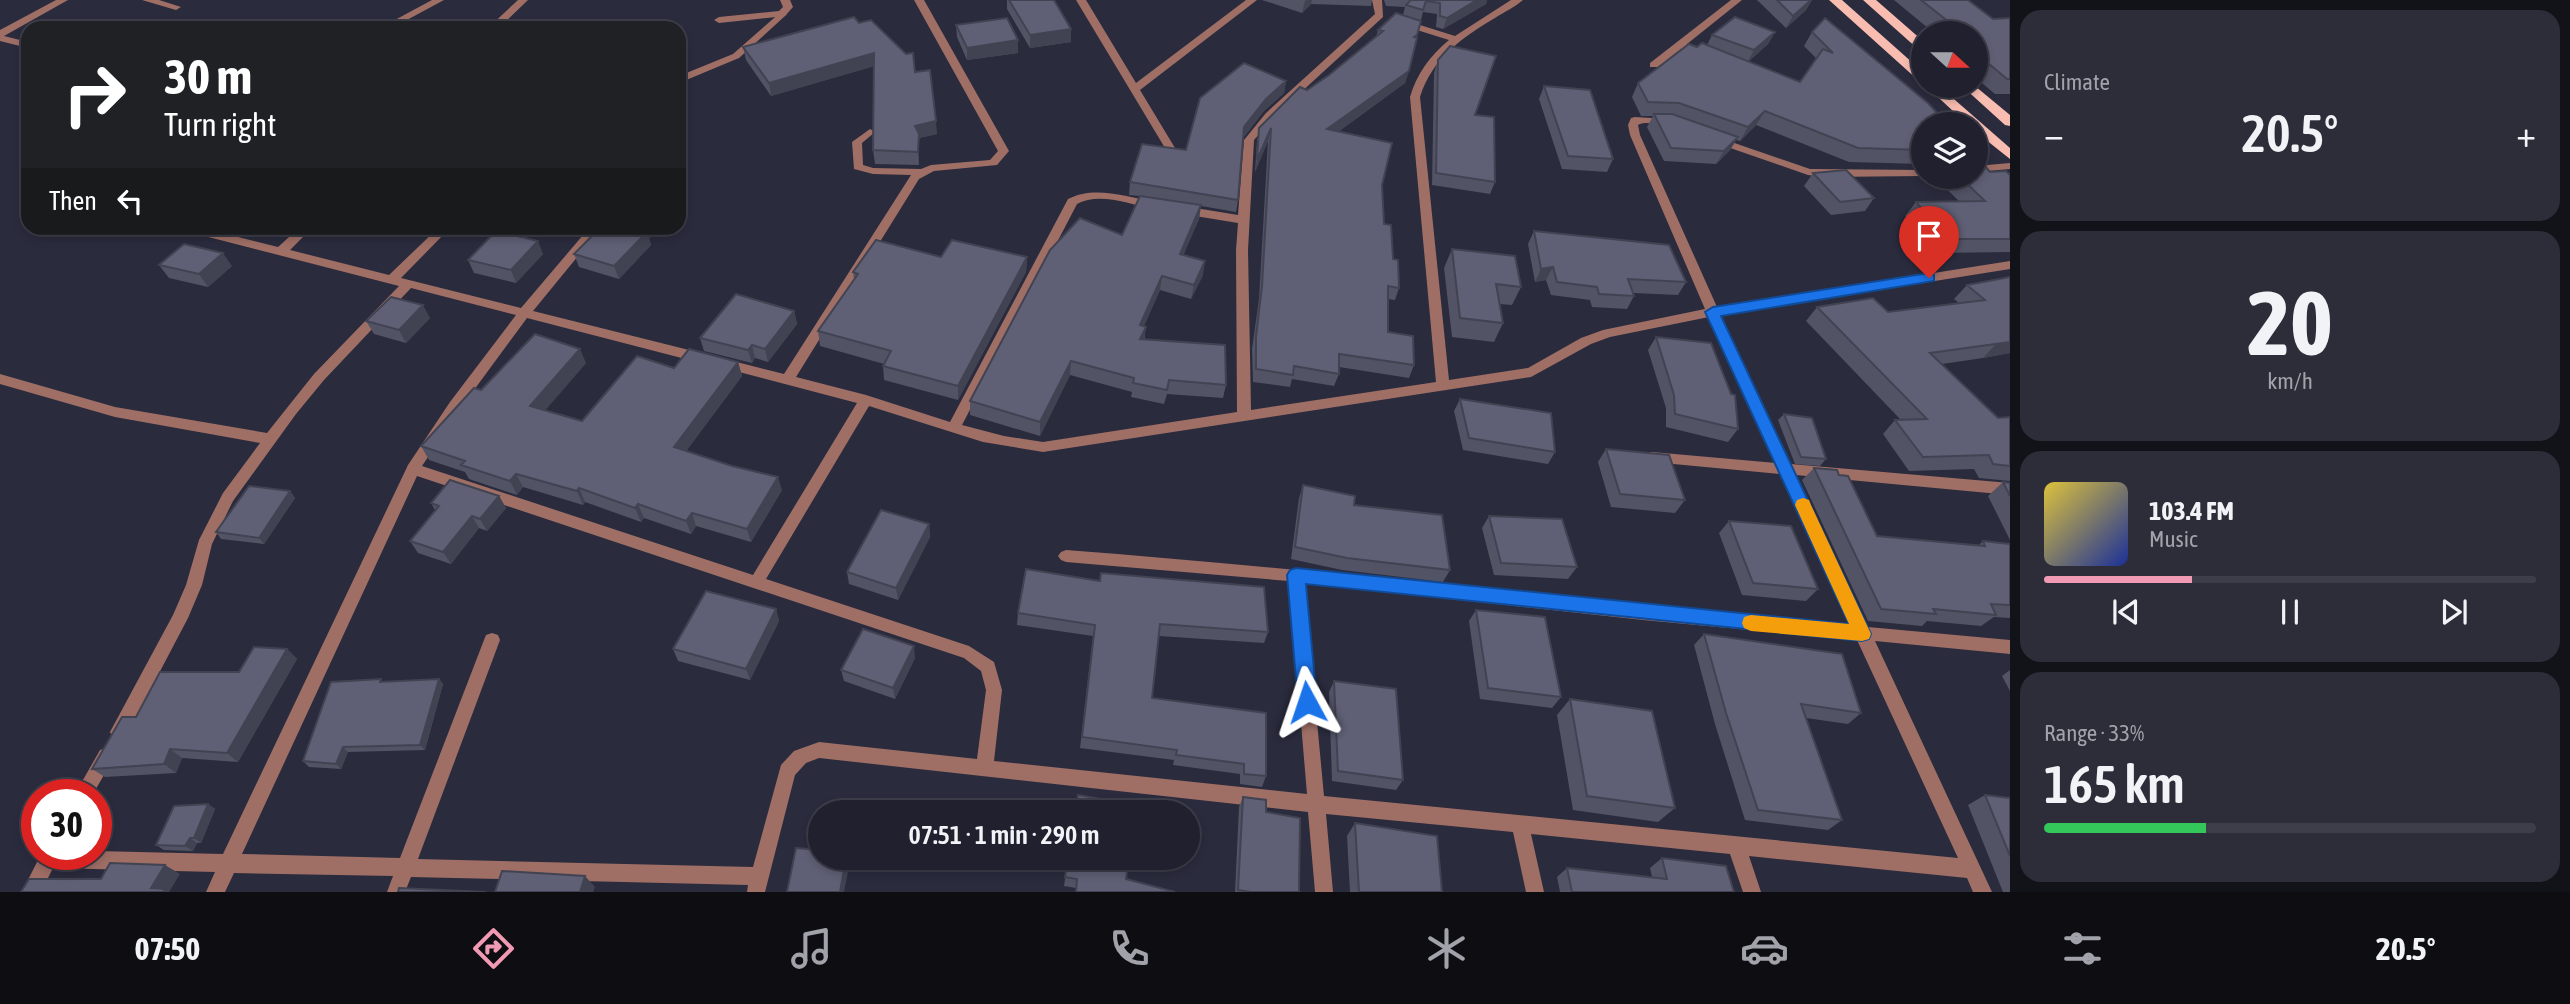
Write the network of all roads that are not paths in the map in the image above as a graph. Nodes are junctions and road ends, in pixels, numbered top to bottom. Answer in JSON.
{"nodes":[{"id":1,"x":63,"y":0,"type":"edge"},
{"id":2,"x":148,"y":0,"type":"edge"},
{"id":3,"x":439,"y":0,"type":"edge"},
{"id":4,"x":523,"y":0,"type":"edge"},
{"id":5,"x":789,"y":0,"type":"edge"},
{"id":6,"x":919,"y":0,"type":"edge"},
{"id":7,"x":1082,"y":0,"type":"edge"},
{"id":8,"x":1252,"y":0,"type":"edge"},
{"id":9,"x":1377,"y":0,"type":"edge"},
{"id":10,"x":1518,"y":0,"type":"edge"},
{"id":11,"x":1737,"y":0,"type":"edge"},
{"id":12,"x":1835,"y":0,"type":"edge"},
{"id":13,"x":1869,"y":0,"type":"edge"},
{"id":14,"x":176,"y":7,"type":"dead end"},
{"id":15,"x":782,"y":14,"type":"junction"},
{"id":16,"x":1380,"y":15,"type":"junction"},
{"id":17,"x":719,"y":20,"type":"dead end"},
{"id":18,"x":26,"y":21,"type":"edge"},
{"id":19,"x":398,"y":21,"type":"edge"},
{"id":20,"x":500,"y":21,"type":"edge"},
{"id":21,"x":21,"y":24,"type":"edge"},
{"id":22,"x":0,"y":36,"type":"edge"},
{"id":23,"x":1911,"y":37,"type":"edge"},
{"id":24,"x":1456,"y":39,"type":"junction"},
{"id":25,"x":21,"y":43,"type":"edge"},
{"id":26,"x":1681,"y":45,"type":"junction"},
{"id":27,"x":1717,"y":58,"type":"edge"},
{"id":28,"x":1654,"y":65,"type":"dead end"},
{"id":29,"x":1911,"y":67,"type":"edge"},
{"id":30,"x":686,"y":77,"type":"edge"},
{"id":31,"x":1135,"y":89,"type":"junction"},
{"id":32,"x":1945,"y":98,"type":"edge"},
{"id":33,"x":1982,"y":98,"type":"edge"},
{"id":34,"x":1961,"y":112,"type":"edge"},
{"id":35,"x":2010,"y":122,"type":"edge"},
{"id":36,"x":1681,"y":125,"type":"edge"},
{"id":37,"x":870,"y":132,"type":"edge"},
{"id":38,"x":1706,"y":135,"type":"edge"},
{"id":39,"x":1988,"y":136,"type":"edge"},
{"id":40,"x":1170,"y":148,"type":"edge"},
{"id":41,"x":2010,"y":155,"type":"edge"},
{"id":42,"x":2010,"y":166,"type":"edge"},
{"id":43,"x":1988,"y":168,"type":"edge"},
{"id":44,"x":920,"y":172,"type":"junction"},
{"id":45,"x":1911,"y":173,"type":"edge"},
{"id":46,"x":1244,"y":220,"type":"junction"},
{"id":47,"x":219,"y":235,"type":"edge"},
{"id":48,"x":298,"y":235,"type":"edge"},
{"id":49,"x":437,"y":235,"type":"edge"},
{"id":50,"x":589,"y":235,"type":"edge"},
{"id":51,"x":282,"y":250,"type":"junction"},
{"id":52,"x":2010,"y":265,"type":"edge"},
{"id":53,"x":391,"y":281,"type":"junction"},
{"id":54,"x":407,"y":285,"type":"junction"},
{"id":55,"x":524,"y":312,"type":"junction"},
{"id":56,"x":1713,"y":312,"type":"junction"},
{"id":57,"x":0,"y":379,"type":"edge"},
{"id":58,"x":787,"y":380,"type":"junction"},
{"id":59,"x":1443,"y":387,"type":"junction"},
{"id":60,"x":866,"y":400,"type":"junction"},
{"id":61,"x":1244,"y":415,"type":"junction"},
{"id":62,"x":954,"y":427,"type":"junction"},
{"id":63,"x":271,"y":439,"type":"junction"},
{"id":64,"x":1643,"y":456,"type":"edge"},
{"id":65,"x":413,"y":469,"type":"junction"},
{"id":66,"x":1788,"y":471,"type":"junction"},
{"id":67,"x":2010,"y":489,"type":"edge"},
{"id":68,"x":1066,"y":556,"type":"dead end"},
{"id":69,"x":1296,"y":575,"type":"junction"},
{"id":70,"x":757,"y":582,"type":"junction"},
{"id":71,"x":1862,"y":634,"type":"junction"},
{"id":72,"x":492,"y":640,"type":"dead end"},
{"id":73,"x":2010,"y":647,"type":"edge"},
{"id":74,"x":985,"y":767,"type":"junction"},
{"id":75,"x":93,"y":779,"type":"edge"},
{"id":76,"x":1316,"y":804,"type":"junction"},
{"id":77,"x":1520,"y":824,"type":"junction"},
{"id":78,"x":1737,"y":846,"type":"junction"},
{"id":79,"x":112,"y":859,"type":"edge"},
{"id":80,"x":228,"y":864,"type":"junction"},
{"id":81,"x":406,"y":866,"type":"junction"},
{"id":82,"x":1972,"y":869,"type":"junction"},
{"id":83,"x":43,"y":870,"type":"edge"},
{"id":84,"x":758,"y":884,"type":"edge"},
{"id":85,"x":31,"y":892,"type":"edge"},
{"id":86,"x":215,"y":892,"type":"edge"},
{"id":87,"x":396,"y":892,"type":"edge"},
{"id":88,"x":1324,"y":892,"type":"edge"},
{"id":89,"x":1535,"y":892,"type":"edge"},
{"id":90,"x":1752,"y":892,"type":"edge"},
{"id":91,"x":1983,"y":892,"type":"edge"}],
"edges":[{"from":1,"to":18,"type":"street"},
{"from":2,"to":14,"type":"street"},
{"from":3,"to":19,"type":"street"},
{"from":4,"to":20,"type":"street"},
{"from":5,"to":15,"type":"street"},
{"from":6,"to":44,"type":"street"},
{"from":7,"to":31,"type":"street"},
{"from":8,"to":31,"type":"street"},
{"from":9,"to":16,"type":"street"},
{"from":10,"to":24,"type":"street"},
{"from":11,"to":26,"type":"street"},
{"from":12,"to":29,"type":"main road"},
{"from":13,"to":23,"type":"main road"},
{"from":15,"to":17,"type":"street"},
{"from":15,"to":30,"type":"street"},
{"from":16,"to":24,"type":"street"},
{"from":16,"to":46,"type":"street"},
{"from":21,"to":22,"type":"street"},
{"from":22,"to":25,"type":"street"},
{"from":24,"to":59,"type":"street"},
{"from":26,"to":27,"type":"street"},
{"from":26,"to":28,"type":"street"},
{"from":31,"to":40,"type":"street"},
{"from":32,"to":34,"type":"main road"},
{"from":33,"to":35,"type":"main road"},
{"from":36,"to":56,"type":"street"},
{"from":37,"to":44,"type":"street"},
{"from":38,"to":45,"type":"street"},
{"from":39,"to":41,"type":"main road"},
{"from":42,"to":43,"type":"street"},
{"from":44,"to":58,"type":"street"},
{"from":46,"to":61,"type":"street"},
{"from":46,"to":62,"type":"street"},
{"from":47,"to":51,"type":"street"},
{"from":48,"to":51,"type":"street"},
{"from":49,"to":53,"type":"street"},
{"from":50,"to":55,"type":"street"},
{"from":51,"to":53,"type":"street"},
{"from":52,"to":56,"type":"street"},
{"from":53,"to":54,"type":"street"},
{"from":54,"to":55,"type":"street"},
{"from":54,"to":63,"type":"street"},
{"from":55,"to":58,"type":"street"},
{"from":55,"to":65,"type":"street"},
{"from":56,"to":59,"type":"street"},
{"from":56,"to":66,"type":"street"},
{"from":57,"to":63,"type":"street"},
{"from":58,"to":60,"type":"street"},
{"from":59,"to":61,"type":"street"},
{"from":60,"to":62,"type":"street"},
{"from":60,"to":70,"type":"street"},
{"from":61,"to":62,"type":"street"},
{"from":63,"to":75,"type":"street"},
{"from":64,"to":66,"type":"street"},
{"from":65,"to":70,"type":"street"},
{"from":65,"to":80,"type":"street"},
{"from":66,"to":67,"type":"street"},
{"from":66,"to":71,"type":"street"},
{"from":68,"to":69,"type":"street"},
{"from":69,"to":71,"type":"street"},
{"from":69,"to":76,"type":"street"},
{"from":70,"to":74,"type":"street"},
{"from":71,"to":73,"type":"street"},
{"from":71,"to":82,"type":"street"},
{"from":72,"to":81,"type":"street"},
{"from":74,"to":76,"type":"street"},
{"from":74,"to":84,"type":"street"},
{"from":76,"to":77,"type":"street"},
{"from":76,"to":88,"type":"street"},
{"from":77,"to":78,"type":"street"},
{"from":77,"to":89,"type":"street"},
{"from":78,"to":82,"type":"street"},
{"from":78,"to":90,"type":"street"},
{"from":79,"to":80,"type":"street"},
{"from":80,"to":81,"type":"street"},
{"from":80,"to":86,"type":"street"},
{"from":81,"to":84,"type":"street"},
{"from":81,"to":87,"type":"street"},
{"from":82,"to":91,"type":"street"},
{"from":83,"to":85,"type":"street"}]}
